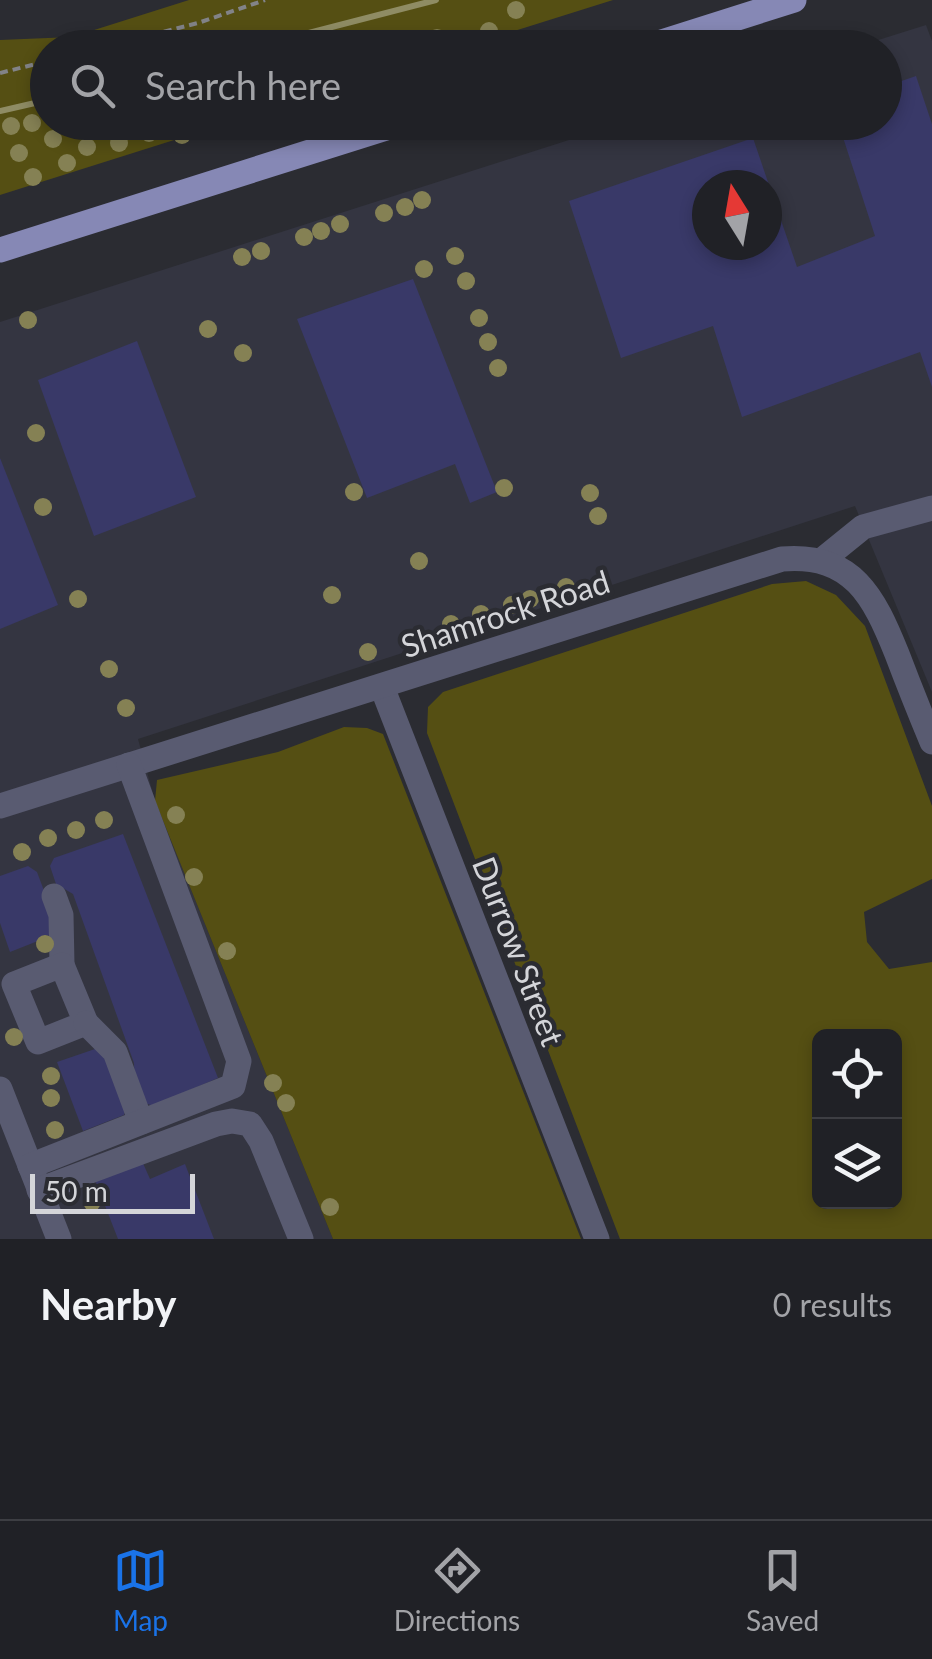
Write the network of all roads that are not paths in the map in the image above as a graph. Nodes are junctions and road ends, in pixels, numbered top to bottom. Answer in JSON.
{"nodes":[{"id":1,"x":794,"y":0,"type":"edge"},
{"id":2,"x":700,"y":30,"type":"edge"},
{"id":3,"x":348,"y":140,"type":"edge"},
{"id":4,"x":0,"y":250,"type":"edge"},
{"id":5,"x":932,"y":508,"type":"edge"},
{"id":6,"x":822,"y":561,"type":"junction"},
{"id":7,"x":382,"y":687,"type":"junction"},
{"id":8,"x":932,"y":742,"type":"edge"},
{"id":9,"x":130,"y":765,"type":"junction"},
{"id":10,"x":0,"y":806,"type":"edge"},
{"id":11,"x":54,"y":896,"type":"dead end"},
{"id":12,"x":62,"y":965,"type":"junction"},
{"id":13,"x":13,"y":1015,"type":"edge"},
{"id":14,"x":86,"y":1023,"type":"junction"},
{"id":15,"x":0,"y":1090,"type":"edge"},
{"id":16,"x":142,"y":1122,"type":"junction"},
{"id":17,"x":35,"y":1178,"type":"junction"},
{"id":18,"x":58,"y":1239,"type":"edge"},
{"id":19,"x":301,"y":1239,"type":"edge"},
{"id":20,"x":597,"y":1239,"type":"edge"}],
"edges":[{"from":1,"to":2,"type":"main road"},
{"from":3,"to":4,"type":"main road"},
{"from":5,"to":6,"type":"street"},
{"from":6,"to":7,"type":"street","name":"Shamrock Road"},
{"from":6,"to":8,"type":"street"},
{"from":7,"to":9,"type":"street","name":"Shamrock Road"},
{"from":7,"to":20,"type":"street","name":"Durrow Street"},
{"from":9,"to":10,"type":"street","name":"Shamrock Road"},
{"from":9,"to":16,"type":"street"},
{"from":11,"to":12,"type":"street"},
{"from":12,"to":13,"type":"street"},
{"from":12,"to":14,"type":"street"},
{"from":13,"to":14,"type":"street"},
{"from":14,"to":16,"type":"street"},
{"from":15,"to":17,"type":"street"},
{"from":16,"to":17,"type":"street"},
{"from":17,"to":18,"type":"street"},
{"from":17,"to":19,"type":"street"}]}
